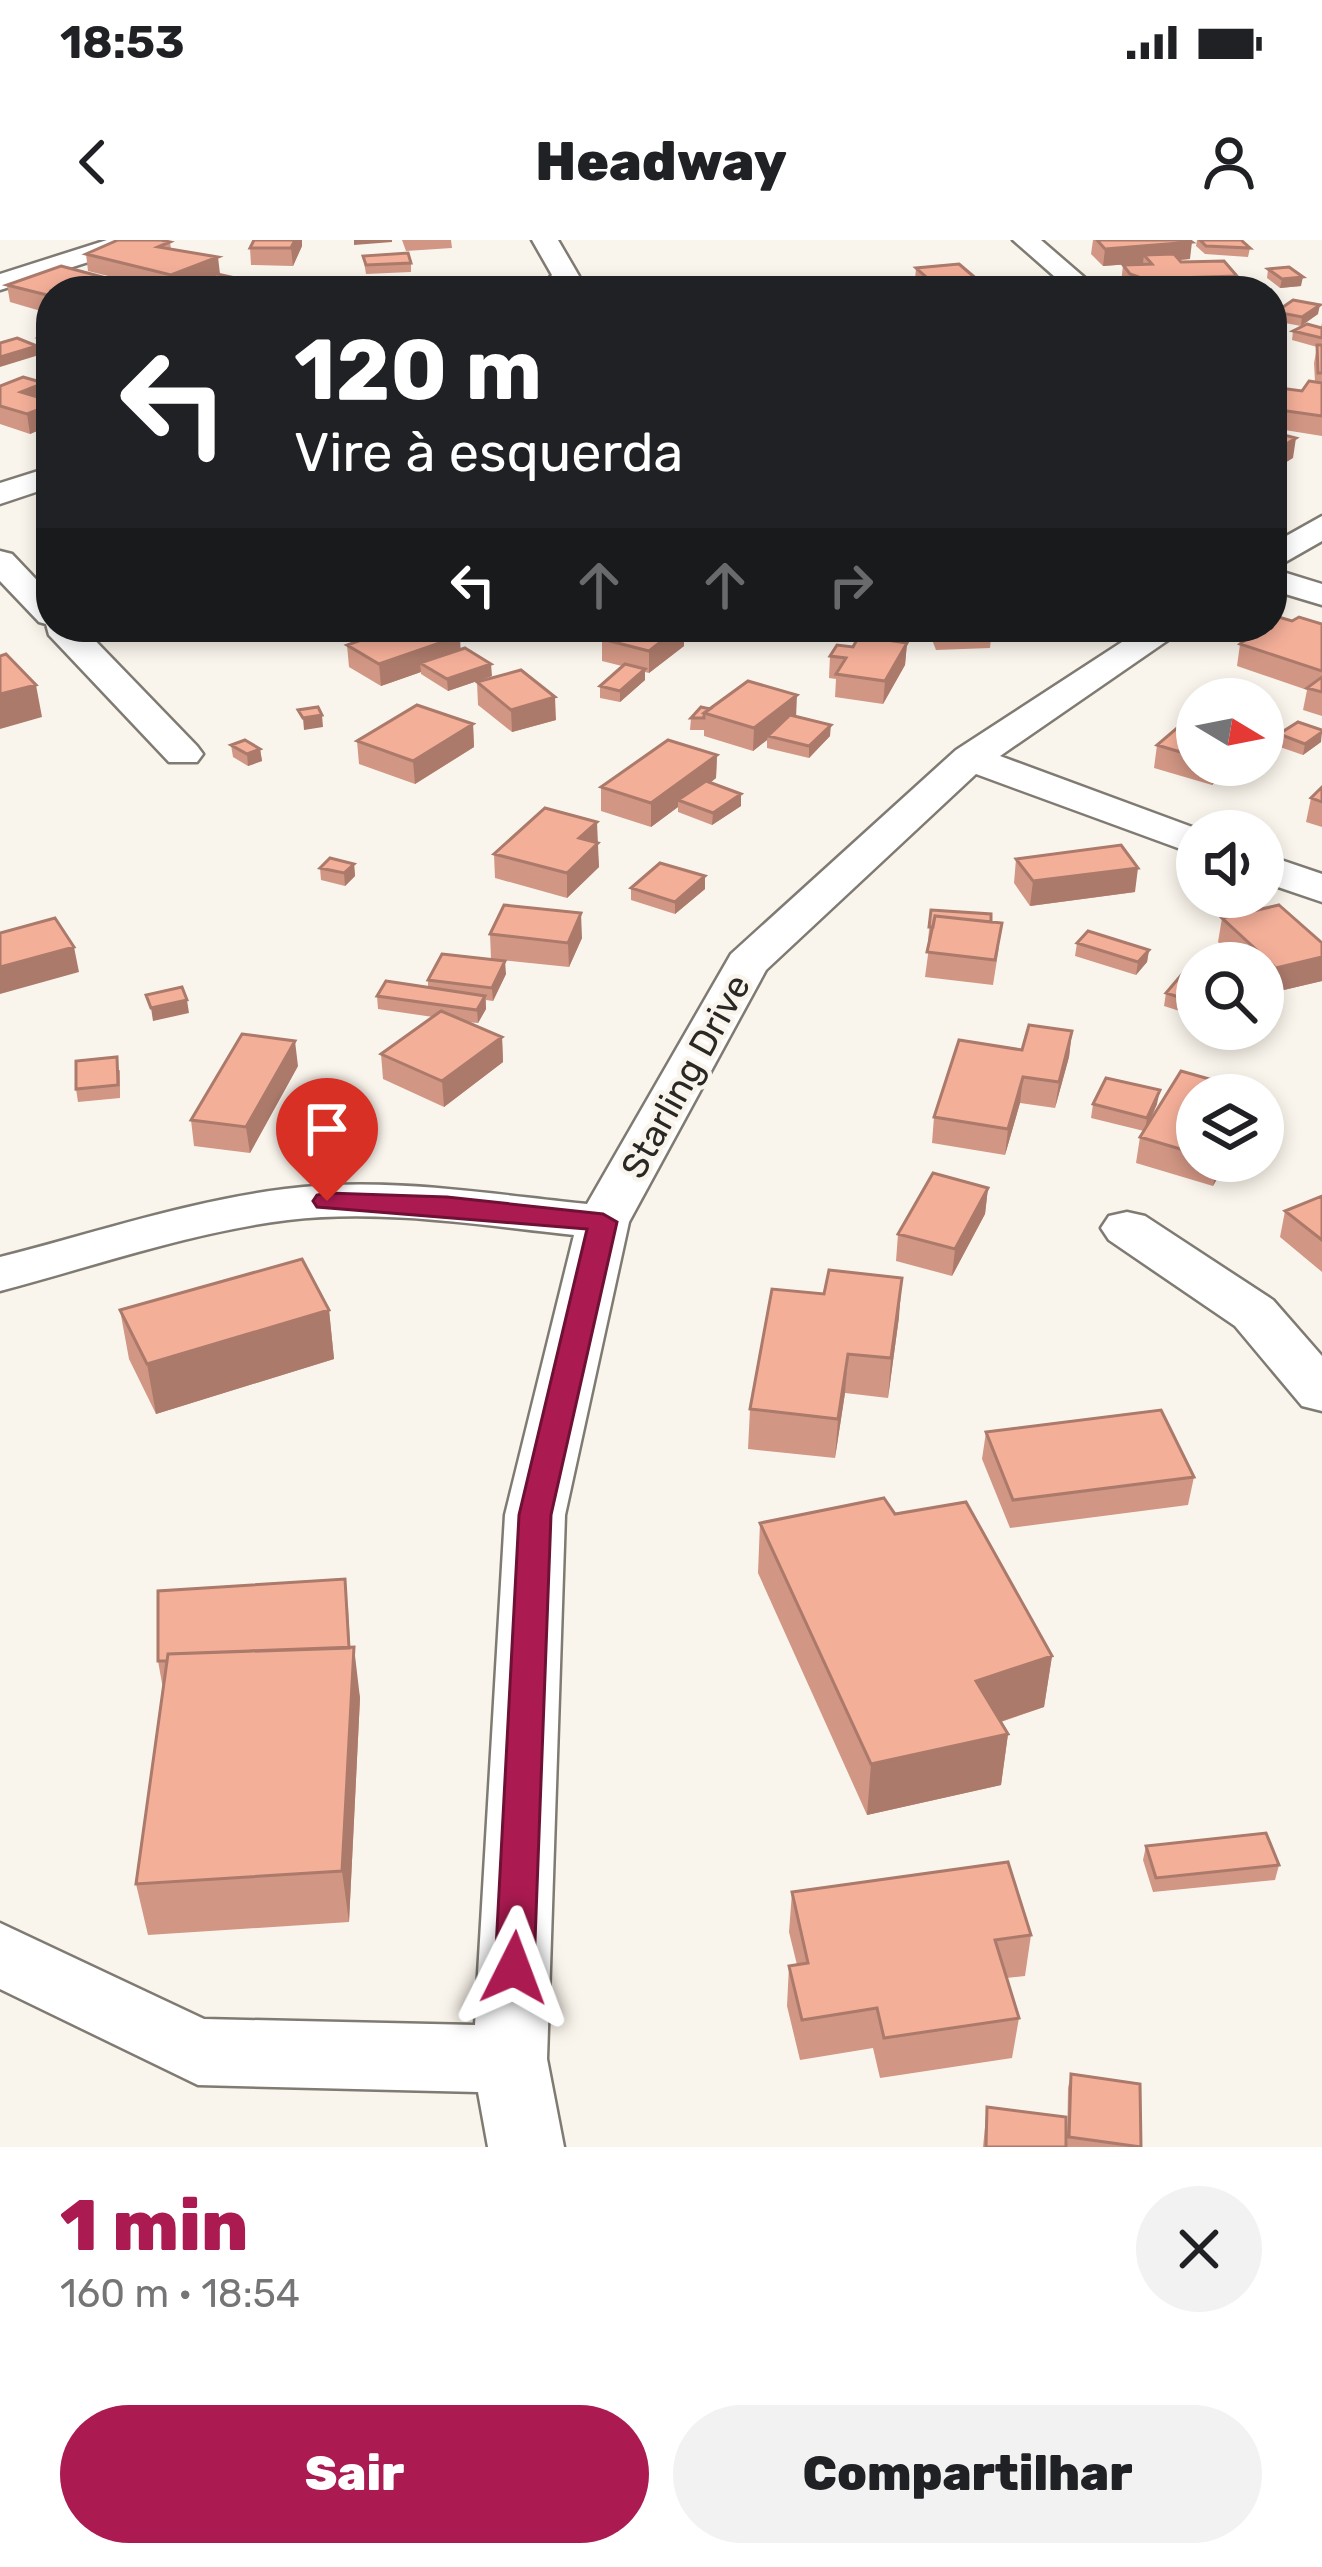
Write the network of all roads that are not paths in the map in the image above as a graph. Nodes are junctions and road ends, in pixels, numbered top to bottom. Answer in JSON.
{"nodes":[{"id":1,"x":134,"y":240,"type":"edge"},
{"id":2,"x":545,"y":240,"type":"edge"},
{"id":3,"x":1026,"y":240,"type":"edge"},
{"id":4,"x":566,"y":276,"type":"edge"},
{"id":5,"x":1069,"y":276,"type":"edge"},
{"id":6,"x":0,"y":282,"type":"edge"},
{"id":7,"x":36,"y":481,"type":"edge"},
{"id":8,"x":0,"y":494,"type":"edge"},
{"id":9,"x":1322,"y":526,"type":"edge"},
{"id":10,"x":1287,"y":549,"type":"edge"},
{"id":11,"x":0,"y":561,"type":"edge"},
{"id":12,"x":1287,"y":584,"type":"edge"},
{"id":13,"x":1322,"y":595,"type":"edge"},
{"id":14,"x":36,"y":599,"type":"edge"},
{"id":15,"x":76,"y":642,"type":"edge"},
{"id":16,"x":1146,"y":642,"type":"edge"},
{"id":17,"x":183,"y":754,"type":"dead end"},
{"id":18,"x":970,"y":758,"type":"junction"},
{"id":19,"x":1176,"y":834,"type":"edge"},
{"id":20,"x":1284,"y":875,"type":"edge"},
{"id":21,"x":1322,"y":889,"type":"edge"},
{"id":22,"x":603,"y":1222,"type":"junction"},
{"id":23,"x":1127,"y":1228,"type":"dead end"},
{"id":24,"x":0,"y":1274,"type":"edge"},
{"id":25,"x":1322,"y":1392,"type":"edge"},
{"id":26,"x":0,"y":1954,"type":"edge"},
{"id":27,"x":511,"y":2059,"type":"junction"},
{"id":28,"x":526,"y":2147,"type":"edge"}],
"edges":[{"from":1,"to":6,"type":"street"},
{"from":2,"to":4,"type":"street"},
{"from":3,"to":5,"type":"street"},
{"from":7,"to":8,"type":"street"},
{"from":9,"to":10,"type":"street"},
{"from":11,"to":14,"type":"street"},
{"from":12,"to":13,"type":"street"},
{"from":15,"to":17,"type":"street"},
{"from":16,"to":18,"type":"street","name":"Starling Drive"},
{"from":18,"to":19,"type":"street"},
{"from":18,"to":22,"type":"street","name":"Starling Drive"},
{"from":20,"to":21,"type":"street"},
{"from":22,"to":24,"type":"street"},
{"from":22,"to":27,"type":"street","name":"Starling Drive"},
{"from":23,"to":25,"type":"street"},
{"from":26,"to":27,"type":"street"},
{"from":27,"to":28,"type":"street","name":"Starling Drive"}]}
